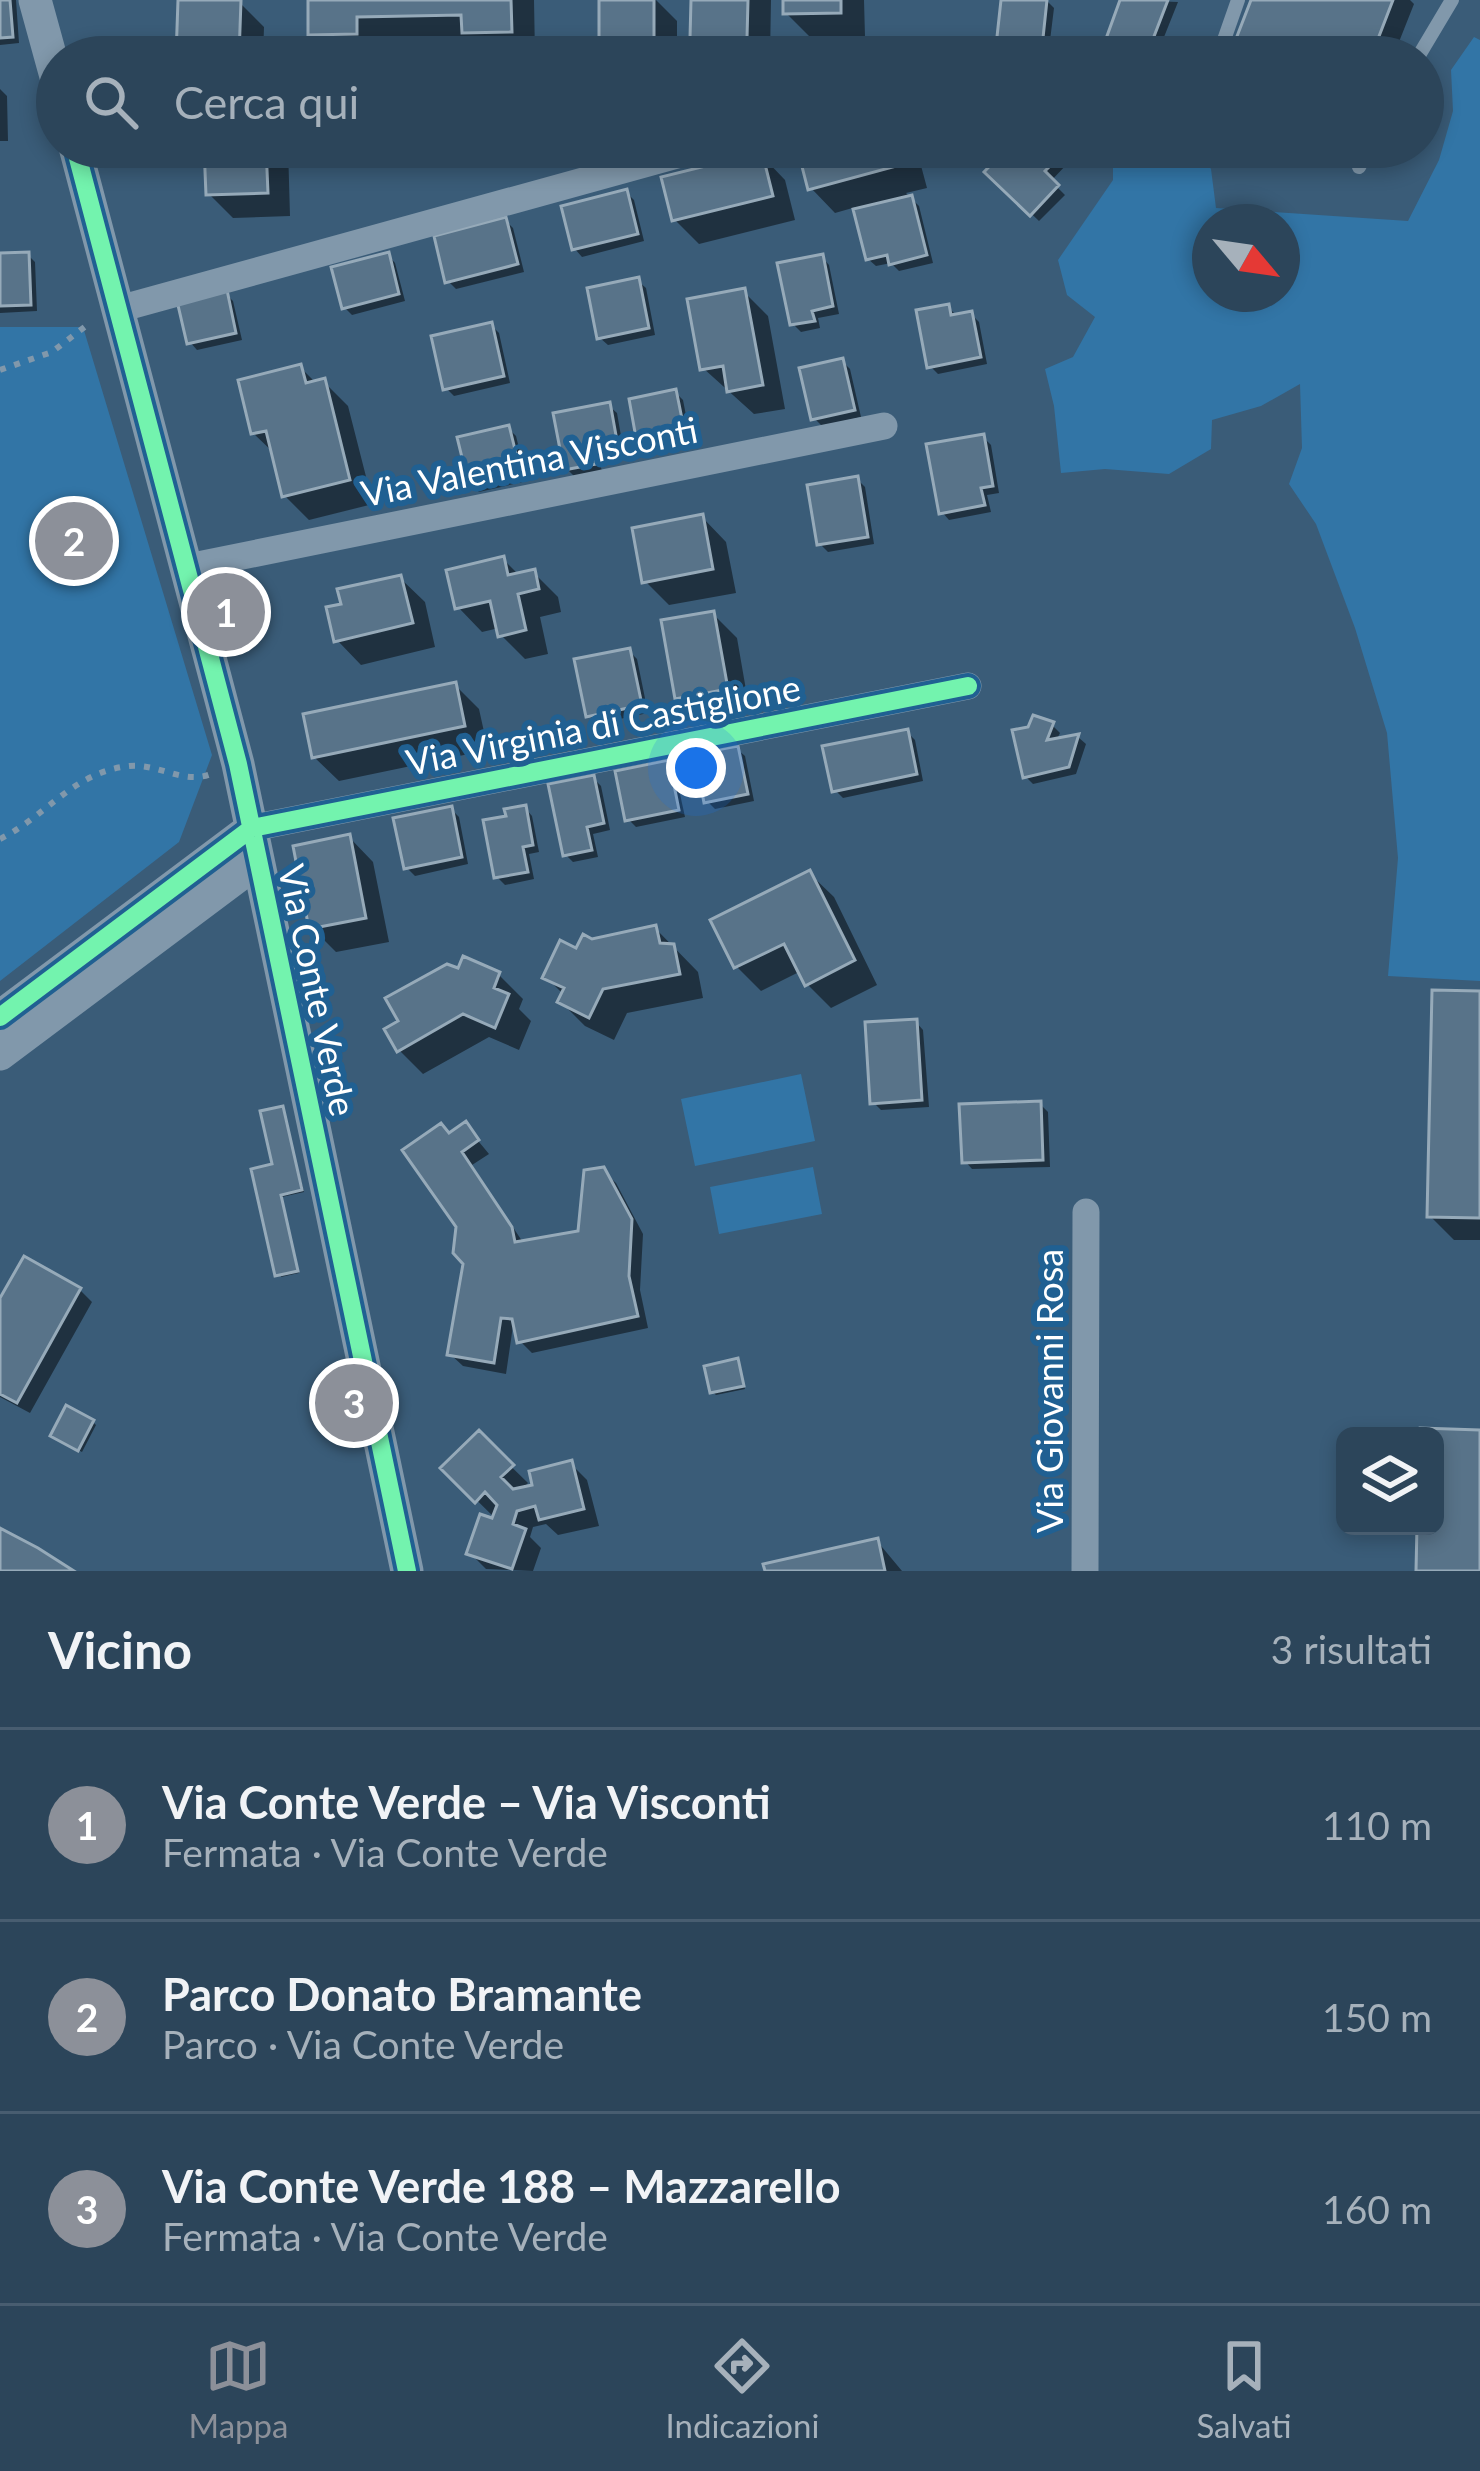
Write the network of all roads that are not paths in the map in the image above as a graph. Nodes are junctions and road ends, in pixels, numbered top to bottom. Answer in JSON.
{"nodes":[{"id":1,"x":35,"y":0,"type":"edge"},
{"id":2,"x":1238,"y":0,"type":"edge"},
{"id":3,"x":1452,"y":0,"type":"edge"},
{"id":4,"x":45,"y":36,"type":"edge"},
{"id":5,"x":1225,"y":36,"type":"edge"},
{"id":6,"x":1431,"y":36,"type":"edge"},
{"id":7,"x":81,"y":168,"type":"edge"},
{"id":8,"x":630,"y":168,"type":"edge"},
{"id":9,"x":119,"y":309,"type":"junction"},
{"id":10,"x":884,"y":426,"type":"dead end"},
{"id":11,"x":188,"y":567,"type":"junction"},
{"id":12,"x":968,"y":686,"type":"dead end"},
{"id":13,"x":255,"y":844,"type":"junction"},
{"id":14,"x":0,"y":1017,"type":"edge"},
{"id":15,"x":0,"y":1054,"type":"edge"},
{"id":16,"x":1087,"y":1211,"type":"dead end"},
{"id":17,"x":407,"y":1571,"type":"edge"},
{"id":18,"x":1085,"y":1571,"type":"edge"}],
"edges":[{"from":1,"to":4,"type":"street"},
{"from":2,"to":5,"type":"lane"},
{"from":3,"to":6,"type":"lane"},
{"from":7,"to":9,"type":"street","name":"Via Conte Verde"},
{"from":8,"to":9,"type":"street"},
{"from":9,"to":11,"type":"street","name":"Via Conte Verde"},
{"from":10,"to":11,"type":"street","name":"Via Valentina Visconti"},
{"from":11,"to":13,"type":"street","name":"Via Conte Verde"},
{"from":12,"to":13,"type":"street","name":"Via Virginia di Castiglione"},
{"from":13,"to":14,"type":"street"},
{"from":13,"to":15,"type":"street"},
{"from":13,"to":17,"type":"street","name":"Via Conte Verde"},
{"from":16,"to":18,"type":"street","name":"Via Giovanni Rosa"}]}
